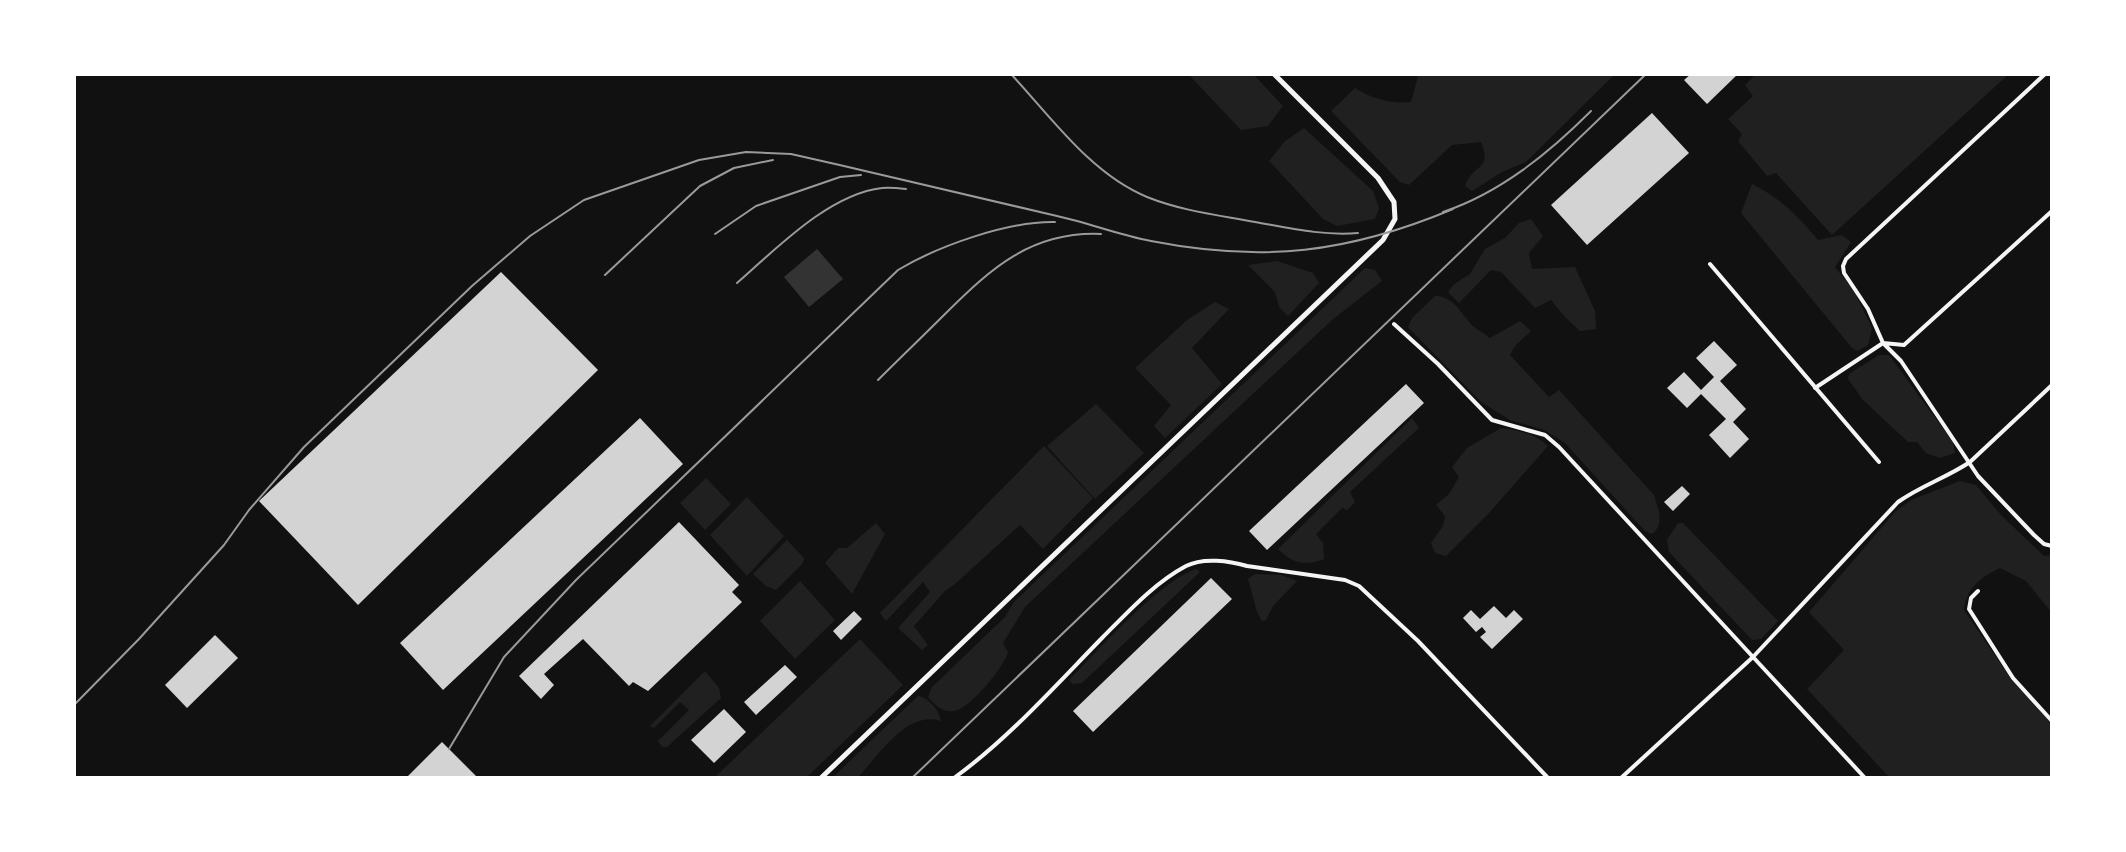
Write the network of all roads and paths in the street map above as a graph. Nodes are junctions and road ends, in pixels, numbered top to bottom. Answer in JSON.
{"nodes":[{"id":1,"x":1274,"y":74,"type":"edge"},
{"id":2,"x":2045,"y":74,"type":"edge"},
{"id":3,"x":2052,"y":211,"type":"edge"},
{"id":4,"x":1710,"y":264,"type":"dead end"},
{"id":5,"x":1394,"y":324,"type":"dead end"},
{"id":6,"x":1883,"y":343,"type":"junction"},
{"id":7,"x":2052,"y":385,"type":"edge"},
{"id":8,"x":1815,"y":388,"type":"junction"},
{"id":9,"x":1879,"y":462,"type":"dead end"},
{"id":10,"x":1970,"y":462,"type":"junction"},
{"id":11,"x":2052,"y":546,"type":"edge"},
{"id":12,"x":1978,"y":591,"type":"dead end"},
{"id":13,"x":1753,"y":657,"type":"junction"},
{"id":14,"x":2052,"y":721,"type":"edge"},
{"id":15,"x":821,"y":778,"type":"edge"},
{"id":16,"x":954,"y":778,"type":"edge"},
{"id":17,"x":1548,"y":778,"type":"edge"},
{"id":18,"x":1621,"y":778,"type":"edge"},
{"id":19,"x":1865,"y":778,"type":"edge"}],
"edges":[{"from":1,"to":15,"type":"main road"},
{"from":2,"to":6,"type":"street"},
{"from":3,"to":6,"type":"street"},
{"from":4,"to":8,"type":"street"},
{"from":5,"to":13,"type":"street"},
{"from":6,"to":8,"type":"street"},
{"from":6,"to":10,"type":"street"},
{"from":7,"to":10,"type":"street"},
{"from":8,"to":9,"type":"street"},
{"from":10,"to":11,"type":"street"},
{"from":10,"to":13,"type":"street"},
{"from":12,"to":14,"type":"street"},
{"from":13,"to":18,"type":"street"},
{"from":13,"to":19,"type":"street"},
{"from":16,"to":17,"type":"street"}]}
